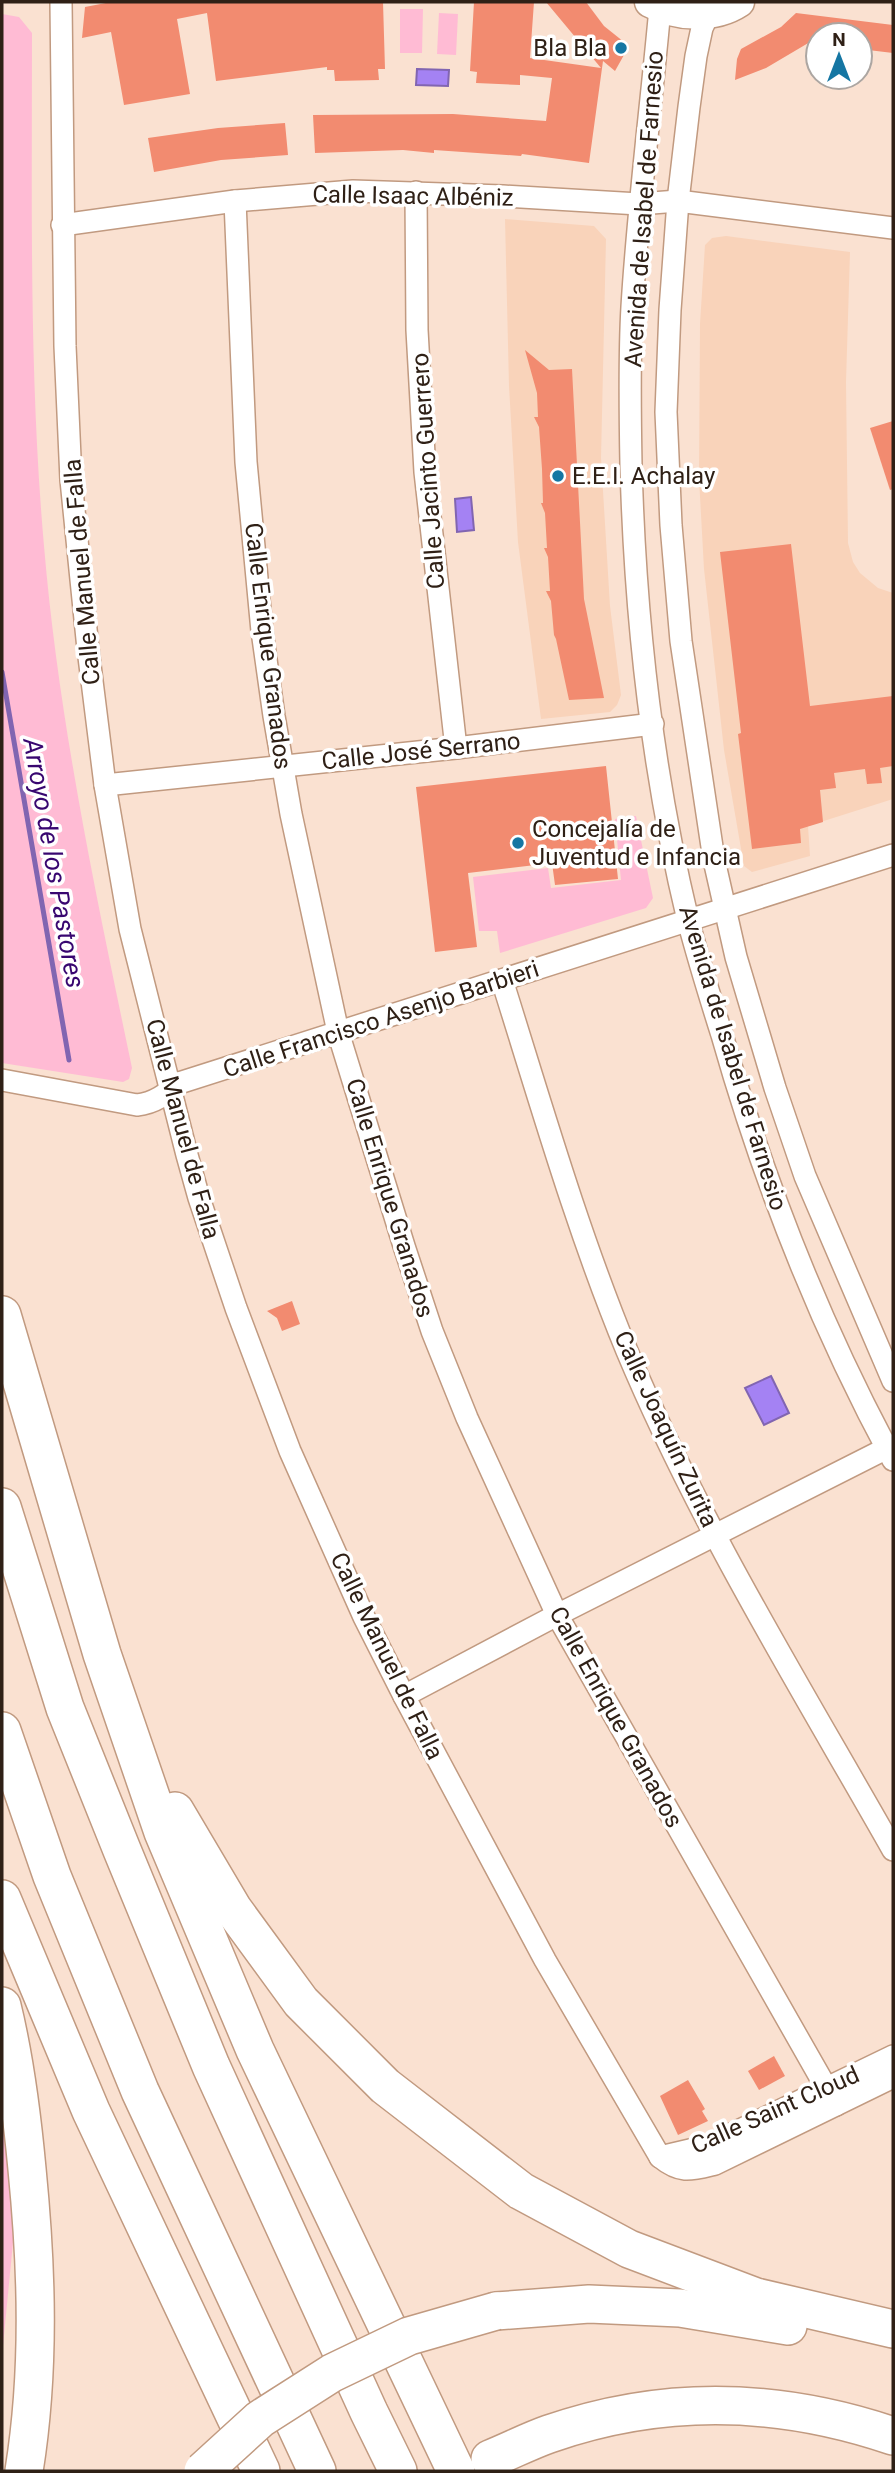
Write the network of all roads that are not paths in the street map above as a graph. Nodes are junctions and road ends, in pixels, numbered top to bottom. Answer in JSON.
{"nodes":[{"id":1,"x":61,"y":2,"type":"edge"},
{"id":2,"x":739,"y":2,"type":"edge"},
{"id":3,"x":655,"y":5,"type":"edge"},
{"id":4,"x":709,"y":13,"type":"junction"},
{"id":5,"x":416,"y":192,"type":"junction"},
{"id":6,"x":235,"y":201,"type":"junction"},
{"id":7,"x":678,"y":201,"type":"junction"},
{"id":8,"x":639,"y":204,"type":"junction"},
{"id":9,"x":62,"y":225,"type":"junction"},
{"id":10,"x":893,"y":228,"type":"edge"},
{"id":11,"x":653,"y":724,"type":"junction"},
{"id":12,"x":456,"y":748,"type":"junction"},
{"id":13,"x":283,"y":767,"type":"junction"},
{"id":14,"x":105,"y":785,"type":"junction"},
{"id":15,"x":893,"y":855,"type":"edge"},
{"id":16,"x":726,"y":909,"type":"junction"},
{"id":17,"x":688,"y":920,"type":"junction"},
{"id":18,"x":502,"y":980,"type":"junction"},
{"id":19,"x":338,"y":1032,"type":"junction"},
{"id":20,"x":2,"y":1080,"type":"edge"},
{"id":21,"x":169,"y":1091,"type":"junction"},
{"id":22,"x":2,"y":1315,"type":"edge"},
{"id":23,"x":893,"y":1381,"type":"edge"},
{"id":24,"x":891,"y":1451,"type":"edge"},
{"id":25,"x":2,"y":1507,"type":"edge"},
{"id":26,"x":715,"y":1535,"type":"junction"},
{"id":27,"x":557,"y":1615,"type":"junction"},
{"id":28,"x":102,"y":1654,"type":"junction"},
{"id":29,"x":404,"y":1696,"type":"junction"},
{"id":30,"x":2,"y":1731,"type":"edge"},
{"id":31,"x":893,"y":1850,"type":"edge"},
{"id":32,"x":2,"y":1899,"type":"edge"},
{"id":33,"x":2,"y":2006,"type":"edge"},
{"id":34,"x":893,"y":2056,"type":"edge"},
{"id":35,"x":893,"y":2077,"type":"edge"},
{"id":36,"x":831,"y":2097,"type":"junction"},
{"id":37,"x":660,"y":2157,"type":"joint"},
{"id":38,"x":893,"y":2329,"type":"edge"},
{"id":39,"x":893,"y":2340,"type":"edge"},
{"id":40,"x":893,"y":2436,"type":"edge"},
{"id":41,"x":490,"y":2459,"type":"dead end"},
{"id":42,"x":24,"y":2471,"type":"edge"},
{"id":43,"x":203,"y":2471,"type":"edge"},
{"id":44,"x":261,"y":2471,"type":"edge"},
{"id":45,"x":317,"y":2471,"type":"edge"},
{"id":46,"x":398,"y":2471,"type":"edge"},
{"id":47,"x":456,"y":2471,"type":"edge"}],
"edges":[{"from":1,"to":9,"type":"street","name":"Calle Manuel de Falla"},
{"from":2,"to":4,"type":"street"},
{"from":3,"to":4,"type":"street"},
{"from":3,"to":8,"type":"street","name":"Avenida de Isabel de Farnesio"},
{"from":4,"to":7,"type":"street","name":"Avenida de Isabel de Farnesio"},
{"from":5,"to":6,"type":"street","name":"Calle Isaac Albéniz"},
{"from":5,"to":8,"type":"street","name":"Calle Isaac Albéniz"},
{"from":5,"to":12,"type":"street","name":"Calle Jacinto Guerrero"},
{"from":6,"to":9,"type":"street","name":"Calle Isaac Albéniz"},
{"from":6,"to":13,"type":"street","name":"Calle Enrique Granados"},
{"from":7,"to":8,"type":"street","name":"Calle Isaac Albéniz"},
{"from":7,"to":10,"type":"street","name":"Calle Isaac Albéniz"},
{"from":7,"to":16,"type":"street","name":"Avenida de Isabel de Farnesio"},
{"from":8,"to":11,"type":"street","name":"Avenida de Isabel de Farnesio"},
{"from":9,"to":14,"type":"street","name":"Calle Manuel de Falla"},
{"from":11,"to":12,"type":"street","name":"Calle José Serrano"},
{"from":11,"to":17,"type":"street","name":"Avenida de Isabel de Farnesio"},
{"from":12,"to":13,"type":"street","name":"Calle José Serrano"},
{"from":13,"to":14,"type":"street","name":"Calle José Serrano"},
{"from":13,"to":19,"type":"street","name":"Calle Enrique Granados"},
{"from":14,"to":21,"type":"street","name":"Calle Manuel de Falla"},
{"from":15,"to":16,"type":"street","name":"Calle Francisco Asenjo Barbieri"},
{"from":16,"to":17,"type":"street","name":"Calle Francisco Asenjo Barbieri"},
{"from":16,"to":23,"type":"street","name":"Avenida de Isabel de Farnesio"},
{"from":17,"to":18,"type":"street","name":"Calle Francisco Asenjo Barbieri"},
{"from":17,"to":24,"type":"street","name":"Avenida de Isabel de Farnesio"},
{"from":18,"to":19,"type":"street","name":"Calle Francisco Asenjo Barbieri"},
{"from":18,"to":26,"type":"street","name":"Calle Joaquín Zurita"},
{"from":19,"to":21,"type":"street","name":"Calle Francisco Asenjo Barbieri"},
{"from":19,"to":27,"type":"street","name":"Calle Enrique Granados"},
{"from":20,"to":21,"type":"street","name":"Calle Francisco Asenjo Barbieri"},
{"from":21,"to":29,"type":"street","name":"Calle Manuel de Falla"},
{"from":22,"to":28,"type":"highway"},
{"from":24,"to":26,"type":"street"},
{"from":25,"to":46,"type":"highway"},
{"from":26,"to":27,"type":"street"},
{"from":26,"to":31,"type":"street","name":"Calle Joaquín Zurita"},
{"from":27,"to":29,"type":"street"},
{"from":27,"to":36,"type":"street","name":"Calle Enrique Granados"},
{"from":28,"to":38,"type":"highway"},
{"from":28,"to":47,"type":"highway"},
{"from":29,"to":37,"type":"street","name":"Calle Manuel de Falla"},
{"from":30,"to":45,"type":"highway"},
{"from":32,"to":44,"type":"highway"},
{"from":33,"to":42,"type":"highway"},
{"from":34,"to":36,"type":"street","name":"Calle Saint Cloud"},
{"from":35,"to":36,"type":"street","name":"Calle Saint Cloud"},
{"from":36,"to":37,"type":"street","name":"Calle Saint Cloud"},
{"from":39,"to":43,"type":"highway","bridge":true},
{"from":40,"to":41,"type":"highway"}]}
